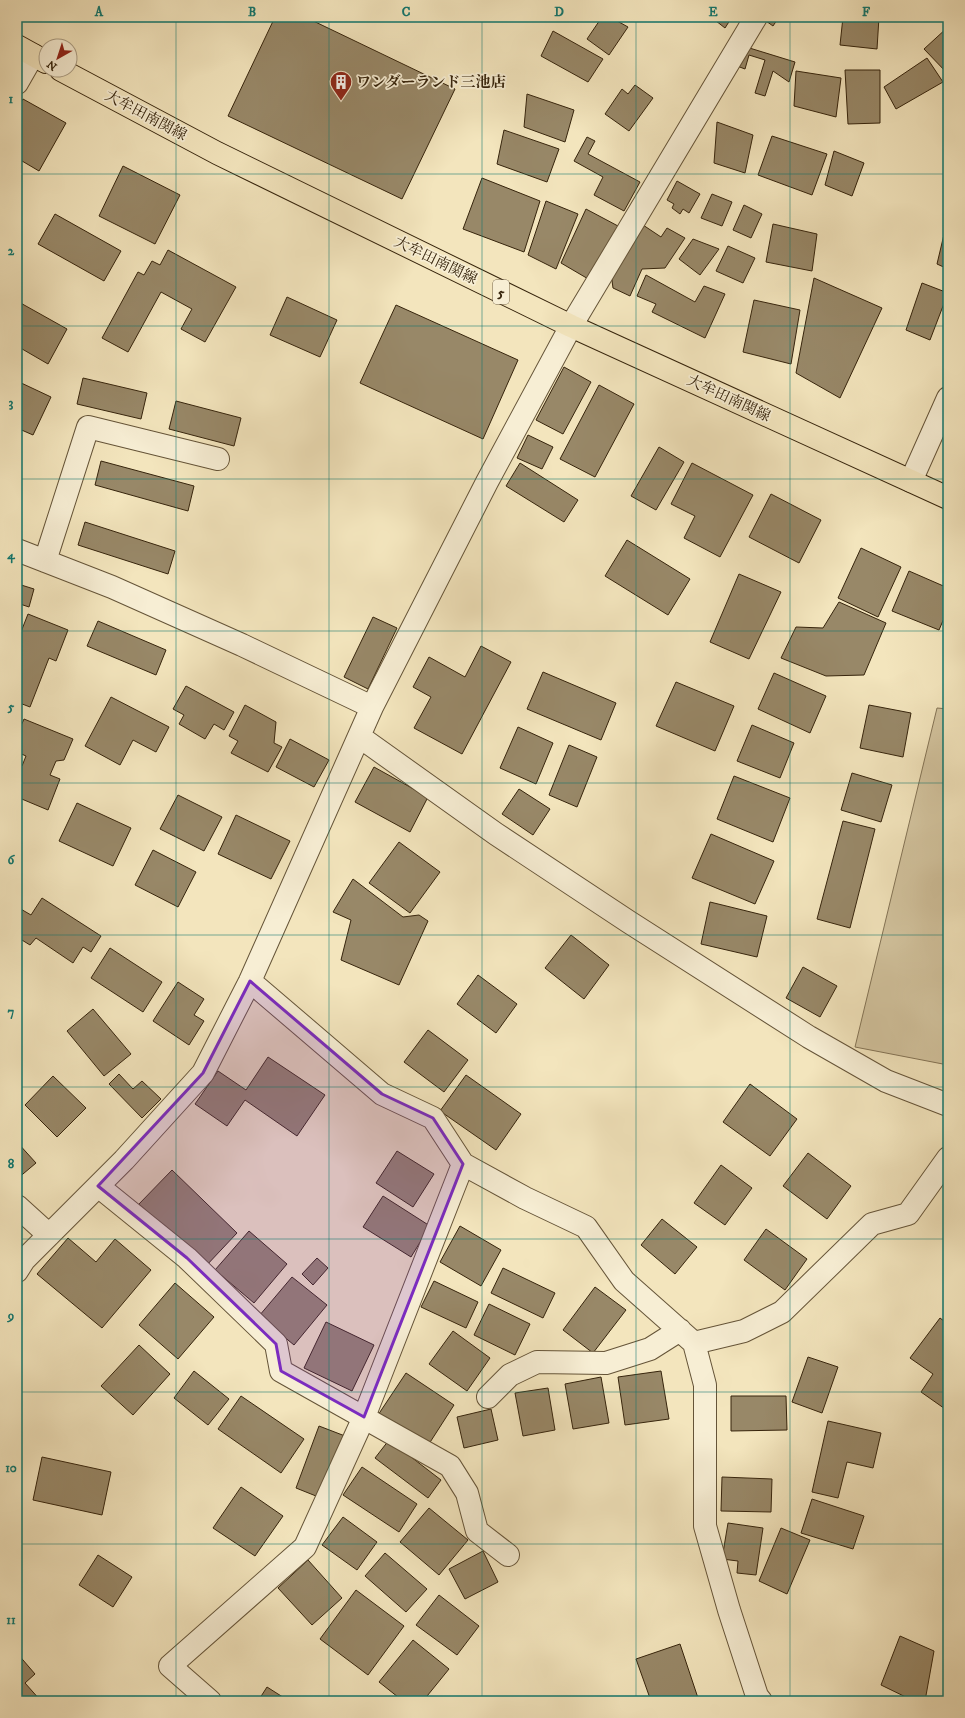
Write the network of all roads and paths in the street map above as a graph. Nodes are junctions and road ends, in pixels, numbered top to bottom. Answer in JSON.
{"nodes":[{"id":1,"x":756,"y":17,"type":"edge"},
{"id":2,"x":32,"y":54,"type":"edge"},
{"id":3,"x":76,"y":78,"type":"edge"},
{"id":4,"x":17,"y":83,"type":"edge"},
{"id":5,"x":571,"y":326,"type":"junction"},
{"id":6,"x":948,"y":398,"type":"edge"},
{"id":7,"x":218,"y":459,"type":"dead end"},
{"id":8,"x":911,"y":482,"type":"junction"},
{"id":9,"x":948,"y":498,"type":"edge"},
{"id":10,"x":17,"y":550,"type":"edge"},
{"id":11,"x":45,"y":561,"type":"junction"},
{"id":12,"x":372,"y":707,"type":"junction"},
{"id":13,"x":360,"y":737,"type":"junction"},
{"id":14,"x":250,"y":982,"type":"junction"},
{"id":15,"x":948,"y":1105,"type":"edge"},
{"id":16,"x":948,"y":1158,"type":"edge"},
{"id":17,"x":463,"y":1164,"type":"junction"},
{"id":18,"x":98,"y":1186,"type":"junction"},
{"id":19,"x":17,"y":1206,"type":"edge"},
{"id":20,"x":49,"y":1235,"type":"junction"},
{"id":21,"x":17,"y":1271,"type":"edge"},
{"id":22,"x":687,"y":1336,"type":"junction"},
{"id":23,"x":488,"y":1397,"type":"dead end"},
{"id":24,"x":364,"y":1417,"type":"junction"},
{"id":25,"x":508,"y":1555,"type":"dead end"},
{"id":26,"x":210,"y":1701,"type":"edge"},
{"id":27,"x":761,"y":1701,"type":"edge"}],
"edges":[{"from":1,"to":5,"type":"street"},
{"from":2,"to":4,"type":"street"},
{"from":3,"to":5,"type":"main road","name":"大牟田南関線","number":"5"},
{"from":5,"to":8,"type":"main road","name":"大牟田南関線","number":"5"},
{"from":5,"to":12,"type":"street"},
{"from":6,"to":8,"type":"street"},
{"from":7,"to":11,"type":"street"},
{"from":8,"to":9,"type":"main road","name":"大牟田南関線","number":"5"},
{"from":10,"to":11,"type":"street"},
{"from":11,"to":12,"type":"street"},
{"from":12,"to":13,"type":"street"},
{"from":13,"to":14,"type":"street"},
{"from":13,"to":15,"type":"street"},
{"from":14,"to":17,"type":"street"},
{"from":14,"to":18,"type":"street"},
{"from":16,"to":22,"type":"street"},
{"from":17,"to":22,"type":"street"},
{"from":17,"to":24,"type":"street"},
{"from":18,"to":20,"type":"street"},
{"from":18,"to":24,"type":"street"},
{"from":19,"to":20,"type":"street"},
{"from":20,"to":21,"type":"street"},
{"from":22,"to":23,"type":"street"},
{"from":22,"to":27,"type":"street"},
{"from":24,"to":25,"type":"street"},
{"from":24,"to":26,"type":"street"}]}
